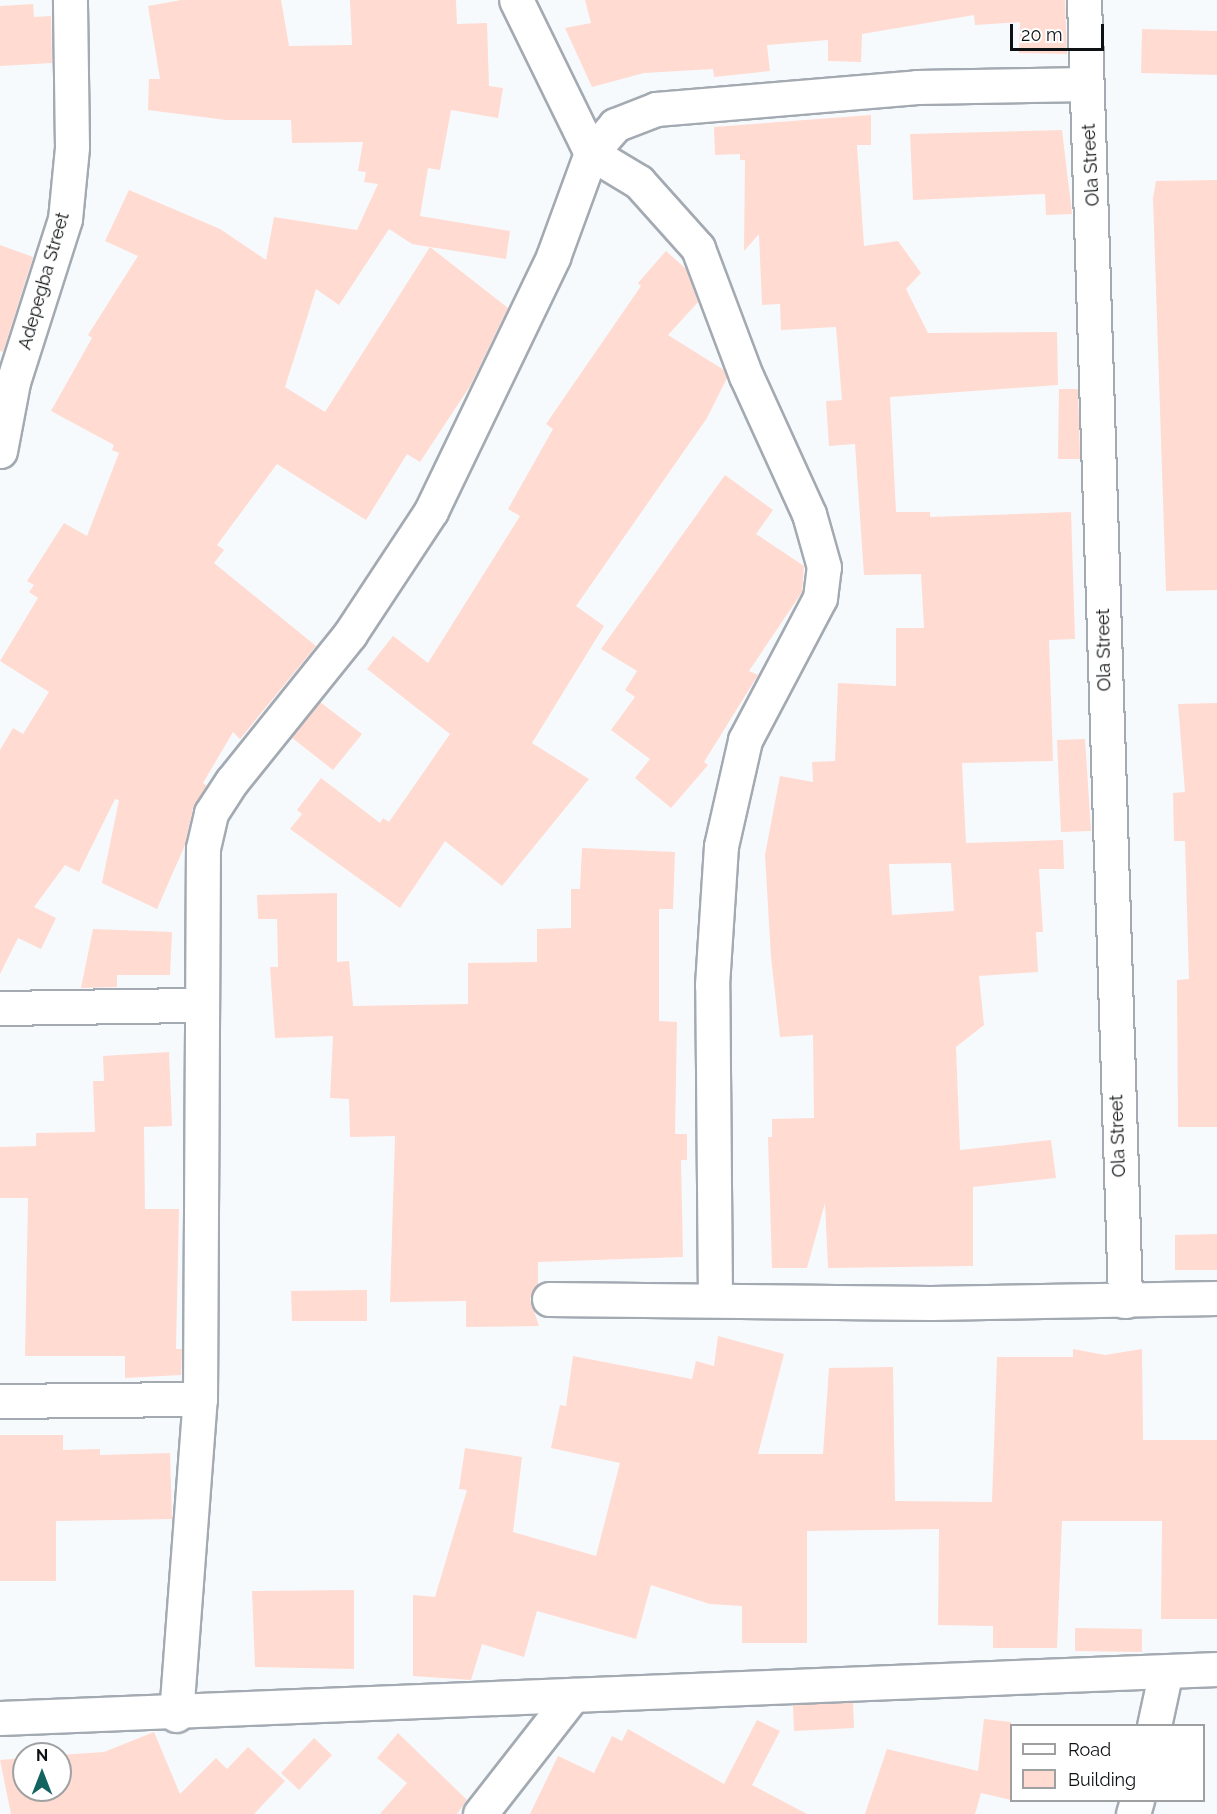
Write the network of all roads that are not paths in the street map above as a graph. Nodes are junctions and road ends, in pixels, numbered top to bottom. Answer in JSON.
{"nodes":[{"id":1,"x":70,"y":0,"type":"edge"},
{"id":2,"x":516,"y":0,"type":"edge"},
{"id":3,"x":1084,"y":0,"type":"edge"},
{"id":4,"x":1087,"y":84,"type":"junction"},
{"id":5,"x":591,"y":153,"type":"junction"},
{"id":6,"x":0,"y":451,"type":"edge"},
{"id":7,"x":200,"y":1005,"type":"junction"},
{"id":8,"x":0,"y":1008,"type":"edge"},
{"id":9,"x":1217,"y":1298,"type":"edge"},
{"id":10,"x":549,"y":1299,"type":"dead end"},
{"id":11,"x":715,"y":1299,"type":"junction"},
{"id":12,"x":1125,"y":1301,"type":"junction"},
{"id":13,"x":200,"y":1398,"type":"junction"},
{"id":14,"x":0,"y":1401,"type":"edge"},
{"id":15,"x":1217,"y":1669,"type":"edge"},
{"id":16,"x":1165,"y":1675,"type":"junction"},
{"id":17,"x":573,"y":1695,"type":"junction"},
{"id":18,"x":176,"y":1715,"type":"junction"},
{"id":19,"x":0,"y":1718,"type":"edge"},
{"id":20,"x":1154,"y":1724,"type":"edge"},
{"id":21,"x":480,"y":1814,"type":"edge"}],
"edges":[{"from":1,"to":6,"type":"street","name":"Adepegba Street"},
{"from":2,"to":5,"type":"street"},
{"from":3,"to":4,"type":"street","name":"Ola Street"},
{"from":4,"to":5,"type":"street"},
{"from":4,"to":12,"type":"street","name":"Ola Street"},
{"from":5,"to":7,"type":"street"},
{"from":5,"to":11,"type":"street"},
{"from":7,"to":8,"type":"street"},
{"from":7,"to":13,"type":"street"},
{"from":9,"to":12,"type":"street"},
{"from":10,"to":11,"type":"street"},
{"from":11,"to":12,"type":"street"},
{"from":13,"to":14,"type":"street"},
{"from":13,"to":18,"type":"street"},
{"from":15,"to":16,"type":"street"},
{"from":16,"to":17,"type":"street"},
{"from":16,"to":20,"type":"street"},
{"from":17,"to":18,"type":"street"},
{"from":17,"to":21,"type":"street"},
{"from":18,"to":19,"type":"street"}]}
